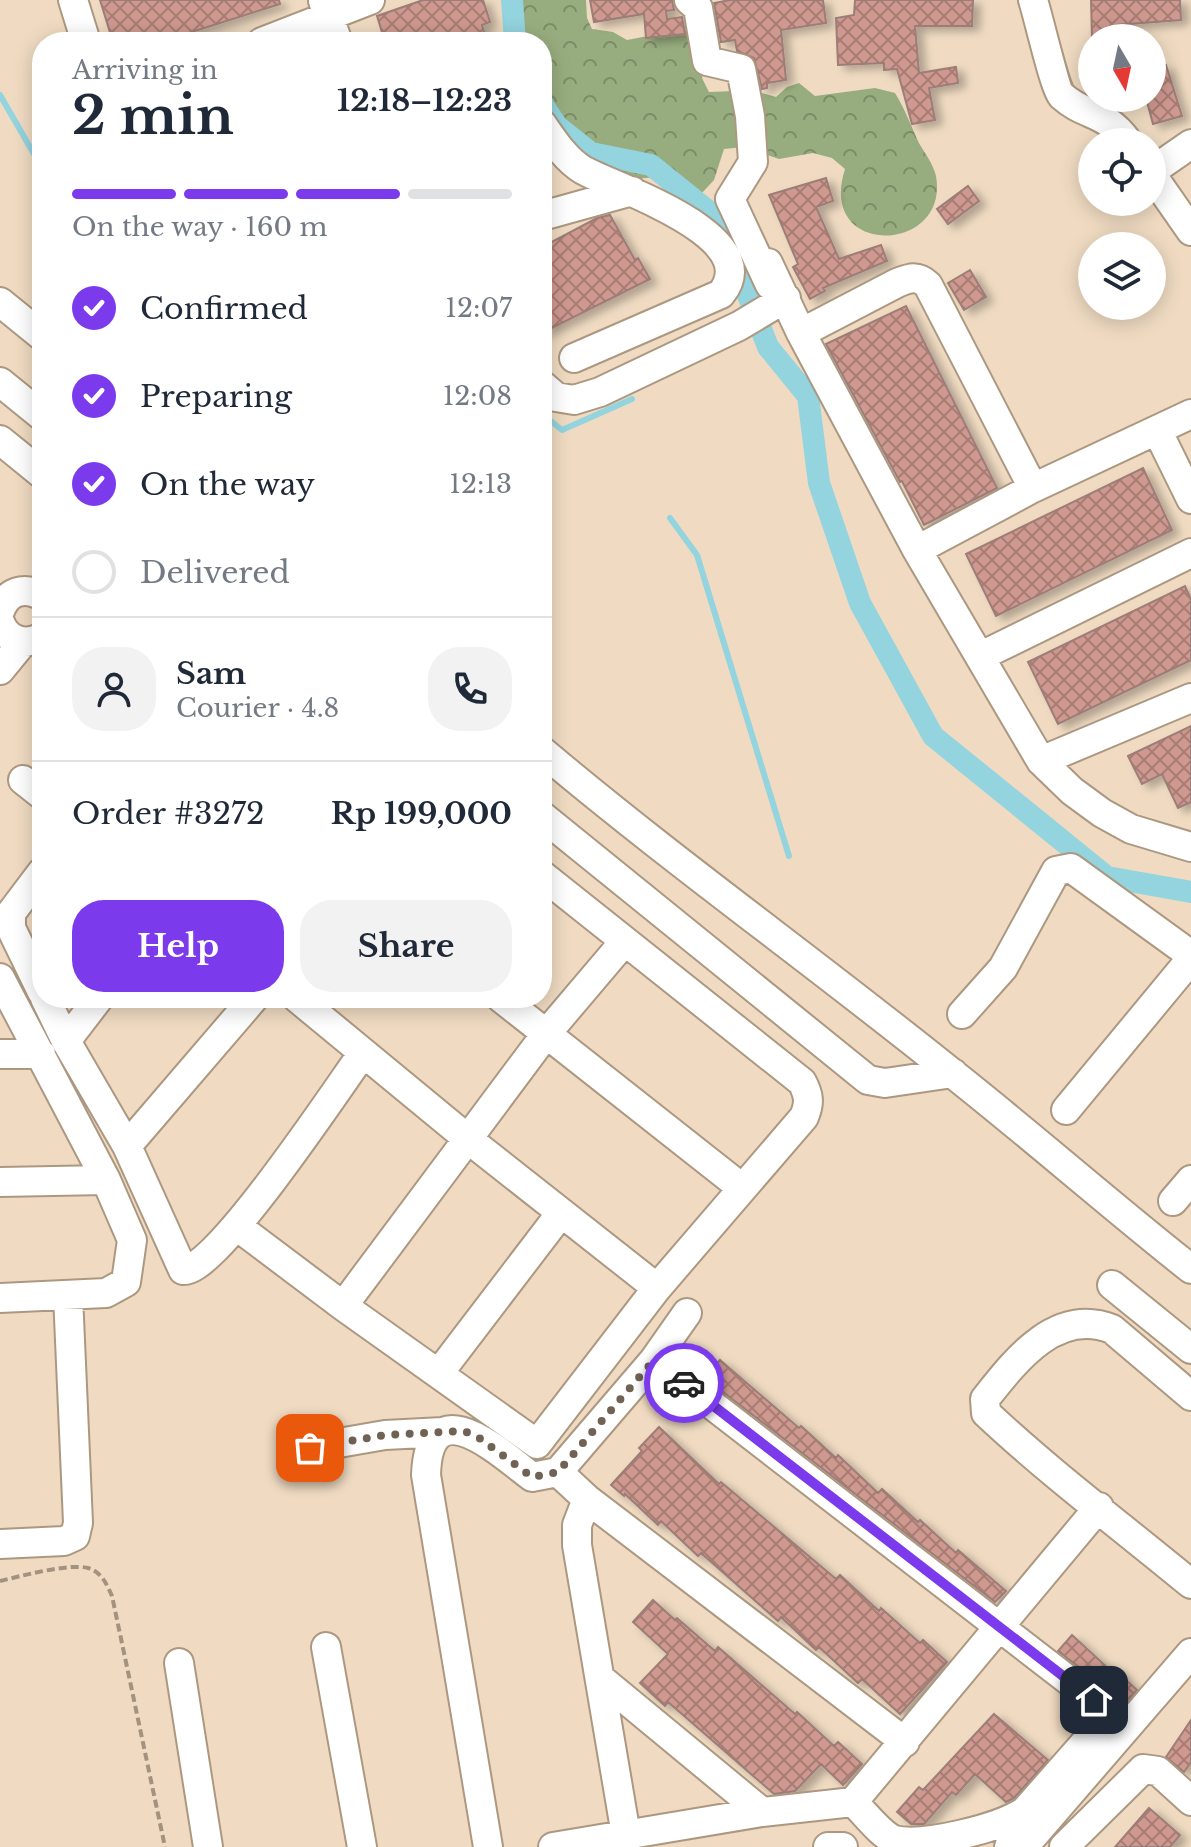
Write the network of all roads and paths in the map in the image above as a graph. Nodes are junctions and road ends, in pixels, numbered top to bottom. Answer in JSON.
{"nodes":[{"id":1,"x":73,"y":0,"type":"edge"},
{"id":2,"x":370,"y":0,"type":"edge"},
{"id":3,"x":689,"y":0,"type":"edge"},
{"id":4,"x":1033,"y":0,"type":"edge"},
{"id":5,"x":330,"y":20,"type":"edge"},
{"id":6,"x":83,"y":32,"type":"edge"},
{"id":7,"x":293,"y":32,"type":"edge"},
{"id":8,"x":1117,"y":128,"type":"edge"},
{"id":9,"x":552,"y":138,"type":"edge"},
{"id":10,"x":1191,"y":144,"type":"edge"},
{"id":11,"x":1166,"y":163,"type":"edge"},
{"id":12,"x":632,"y":191,"type":"junction"},
{"id":13,"x":1166,"y":192,"type":"edge"},
{"id":14,"x":552,"y":213,"type":"edge"},
{"id":15,"x":1189,"y":223,"type":"edge"},
{"id":16,"x":768,"y":263,"type":"dead end"},
{"id":17,"x":0,"y":302,"type":"edge"},
{"id":18,"x":780,"y":303,"type":"junction"},
{"id":19,"x":32,"y":328,"type":"edge"},
{"id":20,"x":801,"y":333,"type":"junction"},
{"id":21,"x":574,"y":358,"type":"dead end"},
{"id":22,"x":0,"y":382,"type":"edge"},
{"id":23,"x":552,"y":394,"type":"edge"},
{"id":24,"x":32,"y":408,"type":"edge"},
{"id":25,"x":1191,"y":414,"type":"edge"},
{"id":26,"x":1157,"y":430,"type":"junction"},
{"id":27,"x":0,"y":440,"type":"edge"},
{"id":28,"x":32,"y":466,"type":"edge"},
{"id":29,"x":1033,"y":488,"type":"junction"},
{"id":30,"x":1191,"y":499,"type":"edge"},
{"id":31,"x":917,"y":550,"type":"junction"},
{"id":32,"x":1191,"y":553,"type":"edge"},
{"id":33,"x":32,"y":588,"type":"edge"},
{"id":34,"x":11,"y":629,"type":"edge"},
{"id":35,"x":981,"y":656,"type":"junction"},
{"id":36,"x":0,"y":670,"type":"edge"},
{"id":37,"x":1191,"y":698,"type":"edge"},
{"id":38,"x":552,"y":759,"type":"edge"},
{"id":39,"x":1041,"y":761,"type":"junction"},
{"id":40,"x":552,"y":824,"type":"edge"},
{"id":41,"x":1191,"y":847,"type":"edge"},
{"id":42,"x":552,"y":883,"type":"edge"},
{"id":43,"x":32,"y":885,"type":"edge"},
{"id":44,"x":624,"y":942,"type":"junction"},
{"id":45,"x":1191,"y":957,"type":"edge"},
{"id":46,"x":32,"y":971,"type":"edge"},
{"id":47,"x":0,"y":978,"type":"edge"},
{"id":48,"x":7,"y":1006,"type":"edge"},
{"id":49,"x":47,"y":1008,"type":"edge"},
{"id":50,"x":90,"y":1008,"type":"edge"},
{"id":51,"x":245,"y":1008,"type":"edge"},
{"id":52,"x":309,"y":1008,"type":"edge"},
{"id":53,"x":514,"y":1008,"type":"edge"},
{"id":54,"x":962,"y":1014,"type":"dead end"},
{"id":55,"x":546,"y":1034,"type":"junction"},
{"id":56,"x":54,"y":1047,"type":"junction"},
{"id":57,"x":363,"y":1053,"type":"junction"},
{"id":58,"x":0,"y":1054,"type":"edge"},
{"id":59,"x":953,"y":1073,"type":"junction"},
{"id":60,"x":1066,"y":1110,"type":"dead end"},
{"id":61,"x":468,"y":1139,"type":"junction"},
{"id":62,"x":127,"y":1146,"type":"junction"},
{"id":63,"x":106,"y":1180,"type":"junction"},
{"id":64,"x":0,"y":1182,"type":"edge"},
{"id":65,"x":742,"y":1188,"type":"junction"},
{"id":66,"x":561,"y":1213,"type":"junction"},
{"id":67,"x":238,"y":1227,"type":"junction"},
{"id":68,"x":1191,"y":1269,"type":"edge"},
{"id":69,"x":1112,"y":1285,"type":"dead end"},
{"id":70,"x":657,"y":1288,"type":"junction"},
{"id":71,"x":68,"y":1295,"type":"junction"},
{"id":72,"x":0,"y":1298,"type":"edge"},
{"id":73,"x":343,"y":1306,"type":"junction"},
{"id":74,"x":687,"y":1313,"type":"dead end"},
{"id":75,"x":1191,"y":1349,"type":"edge"},
{"id":76,"x":654,"y":1360,"type":"junction"},
{"id":77,"x":439,"y":1373,"type":"junction"},
{"id":78,"x":1191,"y":1396,"type":"edge"},
{"id":79,"x":443,"y":1432,"type":"junction"},
{"id":80,"x":310,"y":1448,"type":"dead end"},
{"id":81,"x":558,"y":1472,"type":"junction"},
{"id":82,"x":587,"y":1499,"type":"junction"},
{"id":83,"x":1099,"y":1507,"type":"junction"},
{"id":84,"x":0,"y":1544,"type":"edge"},
{"id":85,"x":0,"y":1581,"type":"edge"},
{"id":86,"x":1191,"y":1584,"type":"edge"},
{"id":87,"x":1002,"y":1626,"type":"junction"},
{"id":88,"x":326,"y":1647,"type":"dead end"},
{"id":89,"x":1191,"y":1653,"type":"edge"},
{"id":90,"x":179,"y":1663,"type":"dead end"},
{"id":91,"x":601,"y":1679,"type":"junction"},
{"id":92,"x":905,"y":1742,"type":"junction"},
{"id":93,"x":1191,"y":1801,"type":"edge"},
{"id":94,"x":853,"y":1802,"type":"junction"},
{"id":95,"x":762,"y":1812,"type":"junction"},
{"id":96,"x":626,"y":1835,"type":"junction"},
{"id":97,"x":165,"y":1847,"type":"edge"},
{"id":98,"x":208,"y":1847,"type":"edge"},
{"id":99,"x":362,"y":1847,"type":"edge"},
{"id":100,"x":488,"y":1847,"type":"edge"},
{"id":101,"x":553,"y":1847,"type":"edge"},
{"id":102,"x":828,"y":1847,"type":"edge"},
{"id":103,"x":843,"y":1847,"type":"edge"},
{"id":104,"x":1009,"y":1847,"type":"edge"},
{"id":105,"x":1064,"y":1847,"type":"edge"}],
"edges":[{"from":1,"to":6,"type":"street"},
{"from":2,"to":5,"type":"street"},
{"from":3,"to":18,"type":"street"},
{"from":4,"to":8,"type":"street"},
{"from":5,"to":7,"type":"street"},
{"from":9,"to":12,"type":"street"},
{"from":10,"to":11,"type":"street"},
{"from":12,"to":14,"type":"street"},
{"from":12,"to":21,"type":"street"},
{"from":13,"to":15,"type":"street"},
{"from":16,"to":18,"type":"street"},
{"from":17,"to":19,"type":"street"},
{"from":18,"to":20,"type":"street"},
{"from":18,"to":23,"type":"street"},
{"from":20,"to":29,"type":"street"},
{"from":20,"to":31,"type":"street"},
{"from":22,"to":24,"type":"street"},
{"from":25,"to":26,"type":"street"},
{"from":26,"to":29,"type":"street"},
{"from":26,"to":30,"type":"street"},
{"from":27,"to":28,"type":"street"},
{"from":29,"to":31,"type":"street"},
{"from":31,"to":35,"type":"street"},
{"from":32,"to":35,"type":"street"},
{"from":33,"to":34,"type":"street"},
{"from":34,"to":36,"type":"street"},
{"from":35,"to":39,"type":"street"},
{"from":37,"to":39,"type":"street"},
{"from":38,"to":59,"type":"street"},
{"from":39,"to":41,"type":"street"},
{"from":40,"to":59,"type":"street"},
{"from":42,"to":44,"type":"street"},
{"from":43,"to":46,"type":"street"},
{"from":44,"to":55,"type":"street"},
{"from":44,"to":65,"type":"street"},
{"from":45,"to":54,"type":"street"},
{"from":45,"to":60,"type":"street"},
{"from":47,"to":48,"type":"street"},
{"from":48,"to":56,"type":"street"},
{"from":49,"to":56,"type":"street"},
{"from":50,"to":56,"type":"street"},
{"from":51,"to":62,"type":"street"},
{"from":52,"to":57,"type":"street"},
{"from":53,"to":55,"type":"street"},
{"from":55,"to":61,"type":"street"},
{"from":55,"to":65,"type":"street"},
{"from":56,"to":58,"type":"street"},
{"from":56,"to":62,"type":"street"},
{"from":56,"to":63,"type":"street"},
{"from":57,"to":61,"type":"street"},
{"from":57,"to":67,"type":"street"},
{"from":59,"to":68,"type":"street"},
{"from":61,"to":66,"type":"street"},
{"from":61,"to":73,"type":"street"},
{"from":62,"to":67,"type":"street"},
{"from":63,"to":64,"type":"street"},
{"from":63,"to":71,"type":"street"},
{"from":65,"to":70,"type":"street"},
{"from":66,"to":70,"type":"street"},
{"from":66,"to":77,"type":"street"},
{"from":67,"to":73,"type":"street"},
{"from":69,"to":75,"type":"street"},
{"from":70,"to":77,"type":"street"},
{"from":71,"to":72,"type":"street"},
{"from":71,"to":84,"type":"street"},
{"from":73,"to":77,"type":"street"},
{"from":74,"to":76,"type":"street"},
{"from":76,"to":81,"type":"street"},
{"from":76,"to":87,"type":"street"},
{"from":78,"to":83,"type":"street"},
{"from":79,"to":80,"type":"street"},
{"from":79,"to":81,"type":"street"},
{"from":79,"to":100,"type":"street"},
{"from":81,"to":82,"type":"street"},
{"from":82,"to":91,"type":"street"},
{"from":82,"to":92,"type":"street"},
{"from":83,"to":86,"type":"street"},
{"from":83,"to":87,"type":"street"},
{"from":85,"to":97,"type":"path"},
{"from":87,"to":92,"type":"street"},
{"from":87,"to":94,"type":"street"},
{"from":88,"to":99,"type":"street"},
{"from":89,"to":104,"type":"street"},
{"from":90,"to":98,"type":"street"},
{"from":91,"to":95,"type":"street"},
{"from":91,"to":96,"type":"street"},
{"from":92,"to":94,"type":"street"},
{"from":93,"to":105,"type":"street"},
{"from":94,"to":95,"type":"street"},
{"from":95,"to":96,"type":"street"},
{"from":96,"to":101,"type":"street"},
{"from":102,"to":103,"type":"street"}]}
